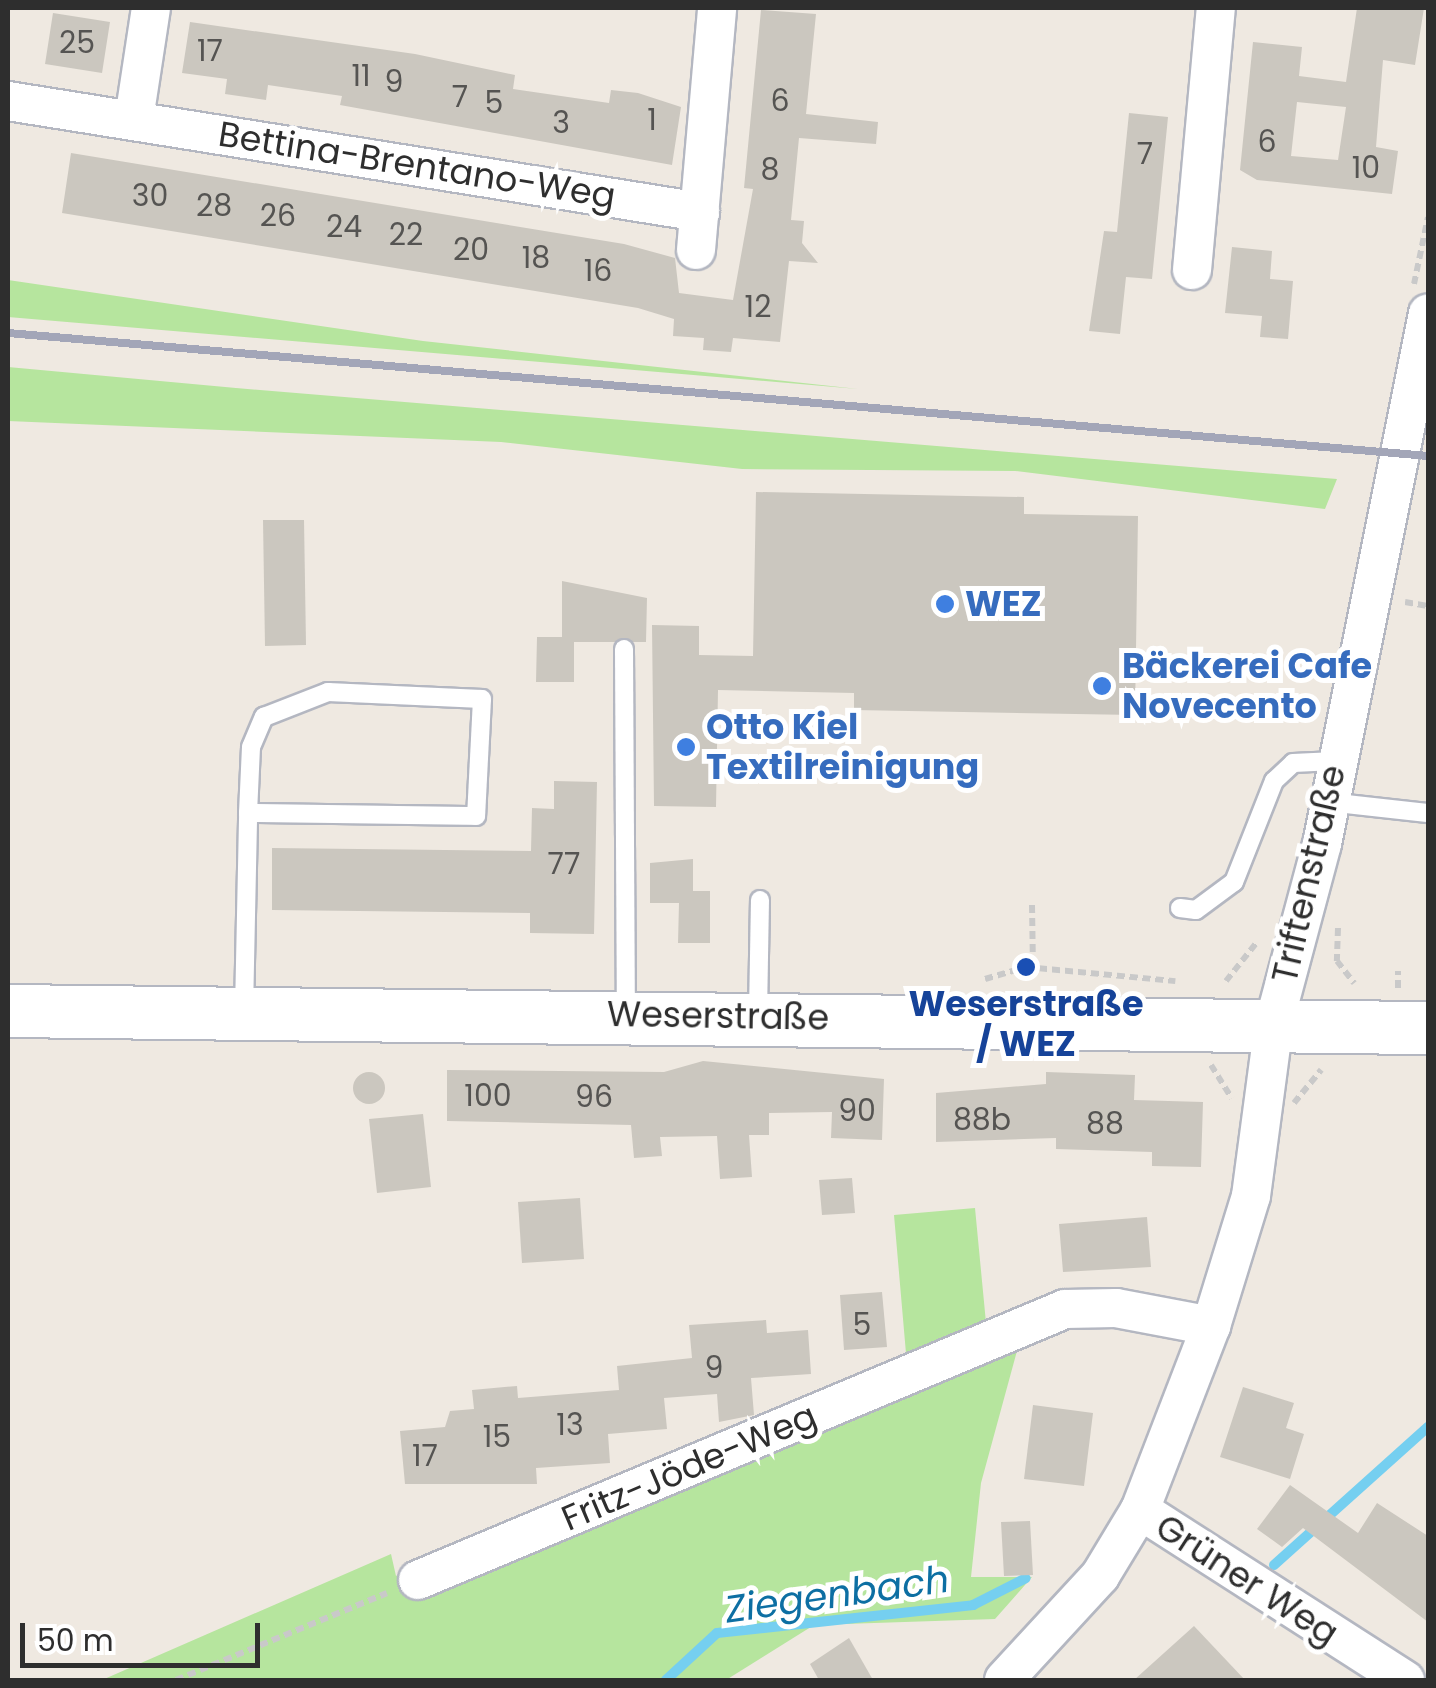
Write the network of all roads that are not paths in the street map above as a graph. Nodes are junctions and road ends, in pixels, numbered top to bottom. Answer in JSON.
{"nodes":[{"id":1,"x":151,"y":8,"type":"edge"},
{"id":2,"x":717,"y":8,"type":"edge"},
{"id":3,"x":1216,"y":8,"type":"edge"},
{"id":4,"x":8,"y":101,"type":"edge"},
{"id":5,"x":134,"y":119,"type":"junction"},
{"id":6,"x":700,"y":212,"type":"junction"},
{"id":7,"x":696,"y":250,"type":"dead end"},
{"id":8,"x":1192,"y":270,"type":"dead end"},
{"id":9,"x":1428,"y":314,"type":"edge"},
{"id":10,"x":624,"y":649,"type":"dead end"},
{"id":11,"x":1335,"y":761,"type":"junction"},
{"id":12,"x":1328,"y":802,"type":"junction"},
{"id":13,"x":1427,"y":812,"type":"edge"},
{"id":14,"x":248,"y":814,"type":"junction"},
{"id":15,"x":760,"y":900,"type":"dead end"},
{"id":16,"x":1180,"y":908,"type":"dead end"},
{"id":17,"x":8,"y":1011,"type":"edge"},
{"id":18,"x":626,"y":1014,"type":"junction"},
{"id":19,"x":244,"y":1016,"type":"junction"},
{"id":20,"x":758,"y":1016,"type":"junction"},
{"id":21,"x":1274,"y":1024,"type":"junction"},
{"id":22,"x":1428,"y":1028,"type":"edge"},
{"id":23,"x":1211,"y":1326,"type":"junction"},
{"id":24,"x":1140,"y":1510,"type":"junction"},
{"id":25,"x":418,"y":1580,"type":"road end"},
{"id":26,"x":1004,"y":1680,"type":"edge"},
{"id":27,"x":1406,"y":1680,"type":"edge"}],
"edges":[{"from":1,"to":5,"type":"street"},
{"from":2,"to":6,"type":"street"},
{"from":3,"to":8,"type":"street"},
{"from":4,"to":5,"type":"street","name":"Bettina-Brentano-Weg"},
{"from":5,"to":6,"type":"street","name":"Bettina-Brentano-Weg"},
{"from":6,"to":7,"type":"street"},
{"from":9,"to":11,"type":"street","name":"Triftenstraße"},
{"from":10,"to":18,"type":"lane"},
{"from":11,"to":12,"type":"street","name":"Triftenstraße"},
{"from":11,"to":16,"type":"lane"},
{"from":12,"to":13,"type":"lane"},
{"from":12,"to":21,"type":"street","name":"Triftenstraße"},
{"from":14,"to":14,"type":"lane"},
{"from":14,"to":19,"type":"lane"},
{"from":15,"to":20,"type":"lane"},
{"from":17,"to":19,"type":"street","name":"Weserstraße"},
{"from":18,"to":19,"type":"street","name":"Weserstraße"},
{"from":18,"to":20,"type":"street","name":"Weserstraße"},
{"from":20,"to":21,"type":"street","name":"Weserstraße"},
{"from":21,"to":22,"type":"street","name":"Weserstraße"},
{"from":21,"to":23,"type":"street","name":"Triftenstraße"},
{"from":23,"to":24,"type":"street","name":"Triftenstraße"},
{"from":23,"to":25,"type":"street","name":"Fritz-Jöde-Weg"},
{"from":24,"to":26,"type":"street","name":"Triftenstraße"},
{"from":24,"to":27,"type":"street","name":"Grüner Weg"}]}
